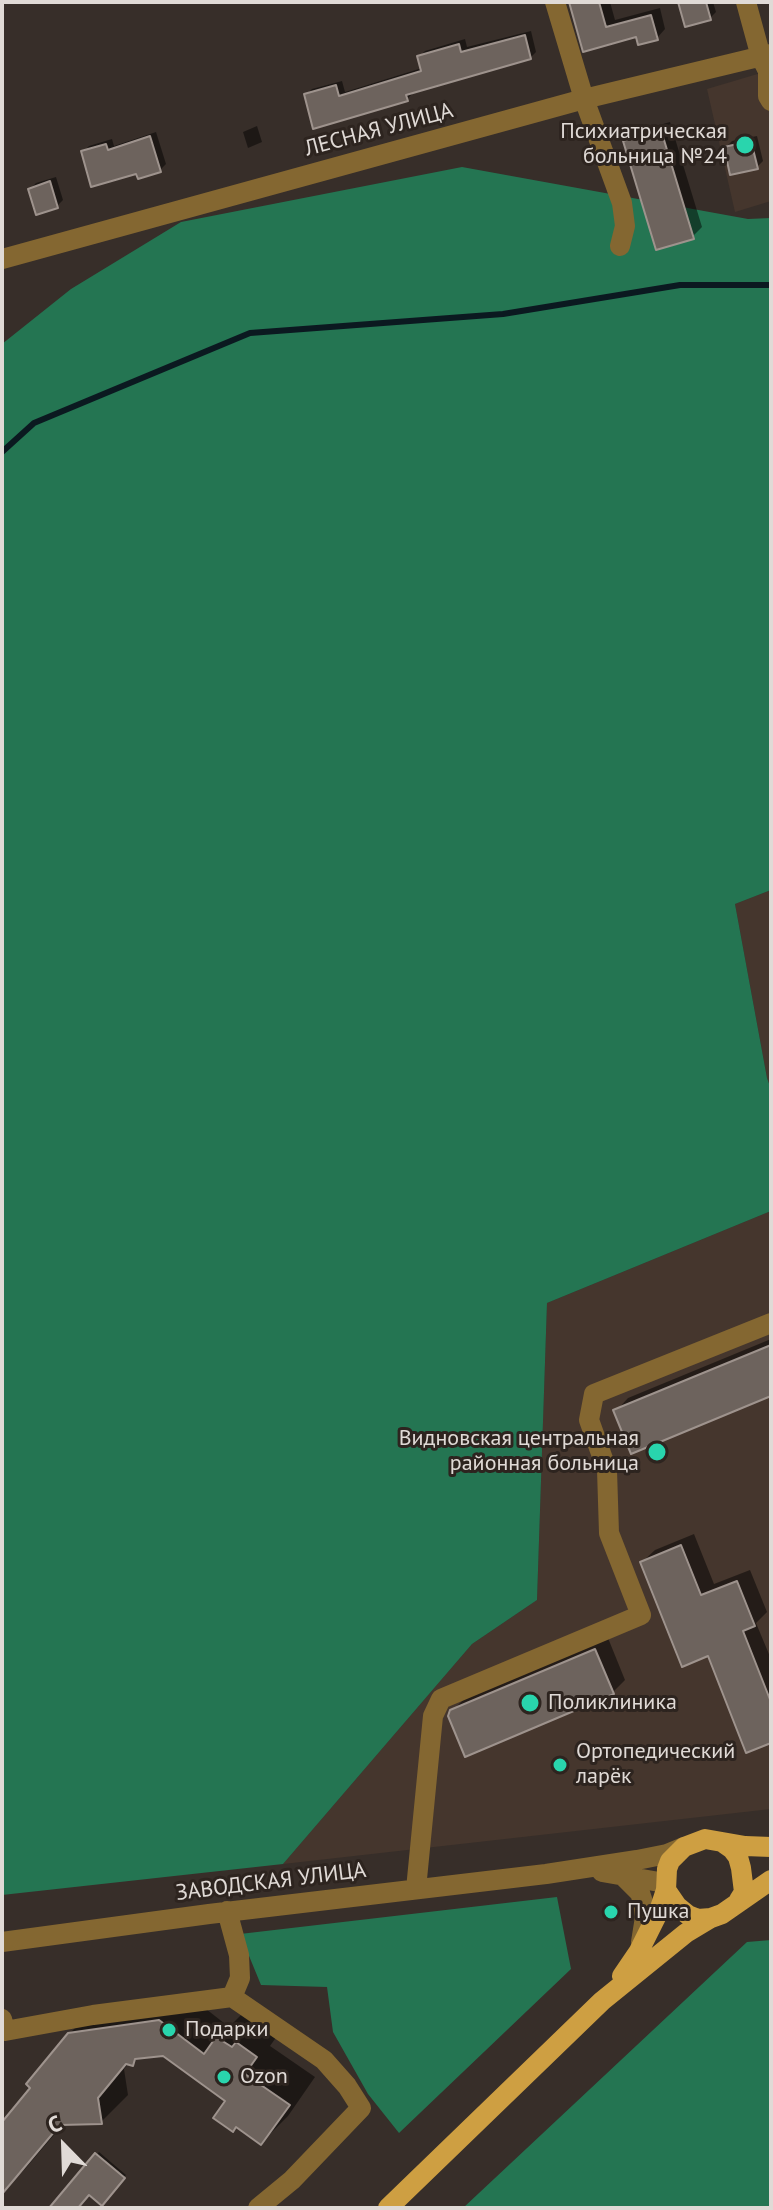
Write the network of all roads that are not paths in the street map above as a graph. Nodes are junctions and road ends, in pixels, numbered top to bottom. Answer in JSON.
{"nodes":[{"id":1,"x":555,"y":2,"type":"edge"},
{"id":2,"x":746,"y":2,"type":"edge"},
{"id":3,"x":766,"y":56,"type":"edge"},
{"id":4,"x":584,"y":99,"type":"junction"},
{"id":5,"x":771,"y":101,"type":"edge"},
{"id":6,"x":620,"y":246,"type":"dead end"},
{"id":7,"x":2,"y":259,"type":"edge"},
{"id":8,"x":771,"y":1323,"type":"edge"},
{"id":9,"x":716,"y":1840,"type":"junction"},
{"id":10,"x":684,"y":1847,"type":"junction"},
{"id":11,"x":771,"y":1847,"type":"edge"},
{"id":12,"x":546,"y":1874,"type":"junction"},
{"id":13,"x":622,"y":1875,"type":"junction"},
{"id":14,"x":771,"y":1880,"type":"edge"},
{"id":15,"x":666,"y":1886,"type":"junction"},
{"id":16,"x":416,"y":1889,"type":"junction"},
{"id":17,"x":739,"y":1900,"type":"junction"},
{"id":18,"x":227,"y":1911,"type":"junction"},
{"id":19,"x":711,"y":1918,"type":"junction"},
{"id":20,"x":2,"y":1942,"type":"edge"},
{"id":21,"x":639,"y":1951,"type":"junction"},
{"id":22,"x":232,"y":1997,"type":"junction"},
{"id":23,"x":602,"y":2001,"type":"junction"},
{"id":24,"x":3,"y":2032,"type":"edge"},
{"id":25,"x":258,"y":2208,"type":"edge"},
{"id":26,"x":388,"y":2208,"type":"edge"}],
"edges":[{"from":1,"to":4,"type":"street"},
{"from":2,"to":3,"type":"street"},
{"from":3,"to":4,"type":"street","name":"ЛЕСНАЯ УЛИЦА"},
{"from":3,"to":5,"type":"street"},
{"from":4,"to":6,"type":"street"},
{"from":4,"to":7,"type":"street","name":"ЛЕСНАЯ УЛИЦА"},
{"from":8,"to":16,"type":"street"},
{"from":9,"to":10,"type":"main road"},
{"from":9,"to":11,"type":"main road"},
{"from":9,"to":17,"type":"main road"},
{"from":10,"to":12,"type":"street"},
{"from":10,"to":15,"type":"main road"},
{"from":12,"to":13,"type":"street"},
{"from":12,"to":16,"type":"street","name":"ЗАВОДСКАЯ УЛИЦА"},
{"from":13,"to":15,"type":"street"},
{"from":13,"to":21,"type":"street"},
{"from":14,"to":17,"type":"main road"},
{"from":15,"to":19,"type":"main road"},
{"from":15,"to":21,"type":"main road"},
{"from":16,"to":18,"type":"street","name":"ЗАВОДСКАЯ УЛИЦА"},
{"from":17,"to":19,"type":"main road"},
{"from":18,"to":20,"type":"street","name":"ЗАВОДСКАЯ УЛИЦА"},
{"from":18,"to":22,"type":"street"},
{"from":19,"to":23,"type":"main road"},
{"from":21,"to":23,"type":"main road"},
{"from":22,"to":24,"type":"street"},
{"from":22,"to":25,"type":"street"},
{"from":23,"to":26,"type":"main road"}]}
